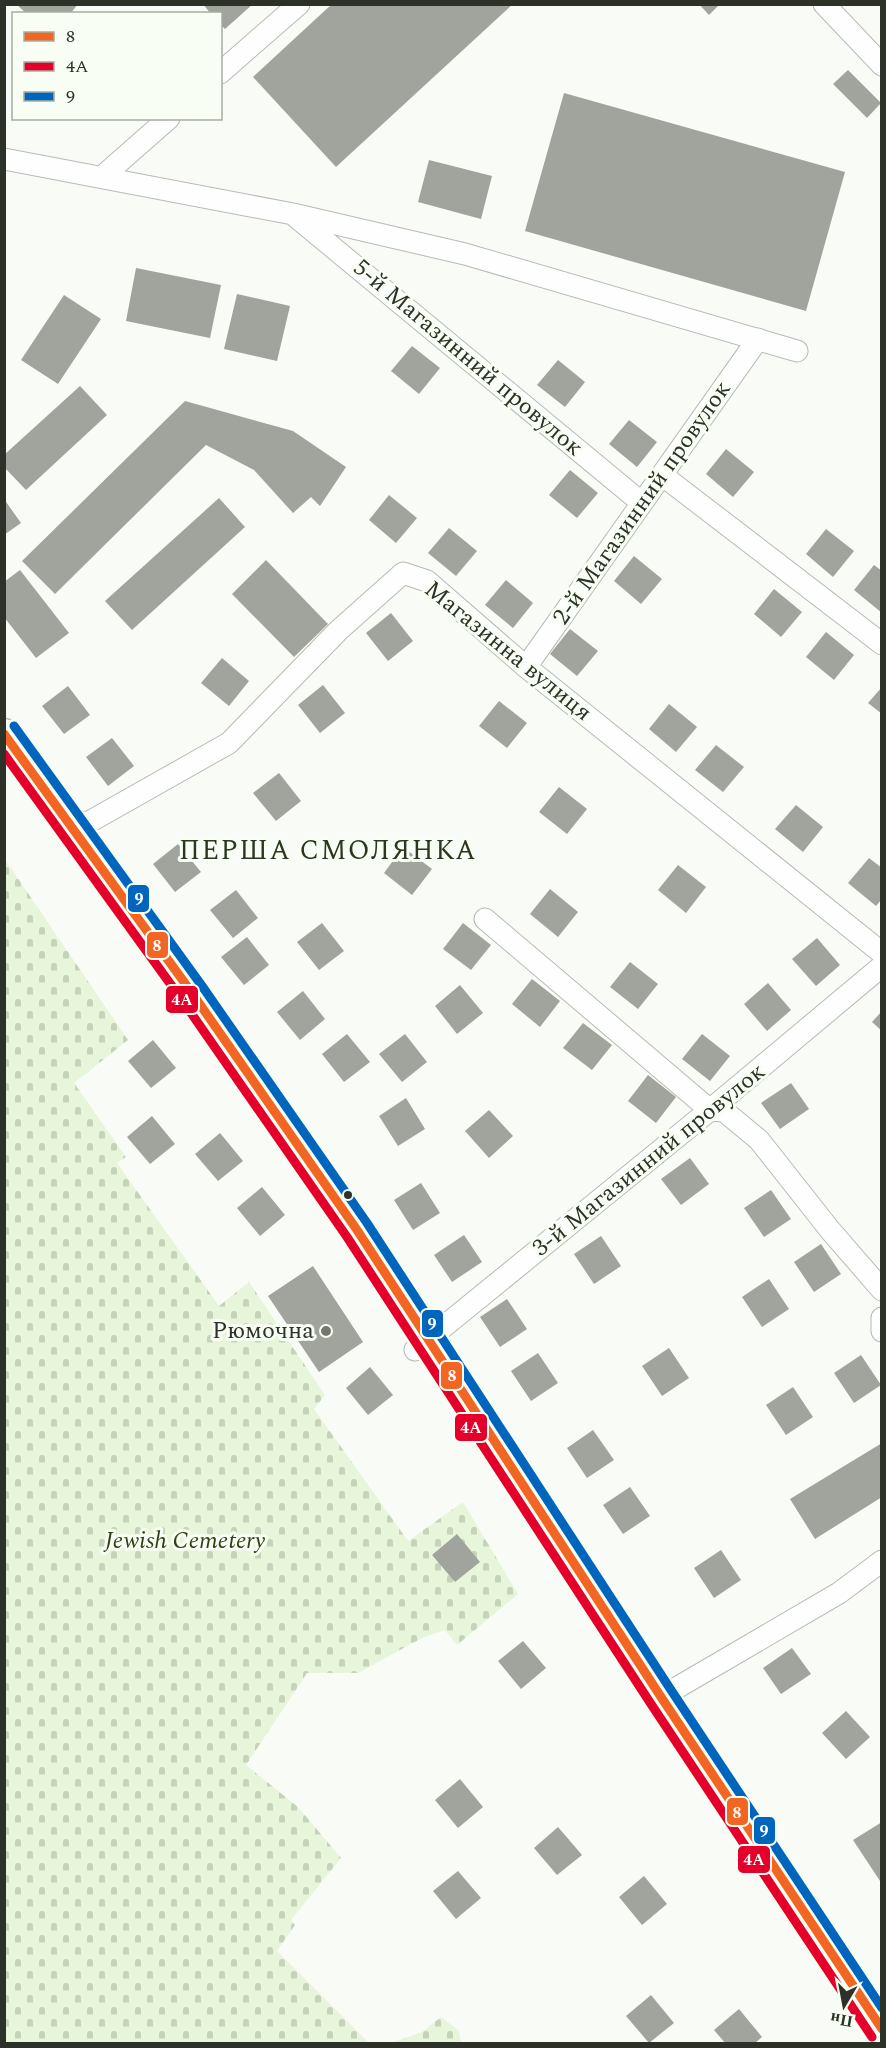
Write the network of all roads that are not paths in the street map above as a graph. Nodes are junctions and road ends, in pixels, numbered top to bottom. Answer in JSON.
{"nodes":[{"id":1,"x":299,"y":4,"type":"edge"},
{"id":2,"x":824,"y":4,"type":"edge"},
{"id":3,"x":882,"y":65,"type":"edge"},
{"id":4,"x":222,"y":72,"type":"edge"},
{"id":5,"x":167,"y":120,"type":"edge"},
{"id":6,"x":4,"y":159,"type":"edge"},
{"id":7,"x":102,"y":177,"type":"junction"},
{"id":8,"x":293,"y":214,"type":"junction"},
{"id":9,"x":758,"y":339,"type":"junction"},
{"id":10,"x":796,"y":351,"type":"dead end"},
{"id":11,"x":662,"y":475,"type":"junction"},
{"id":12,"x":642,"y":503,"type":"junction"},
{"id":13,"x":882,"y":644,"type":"edge"},
{"id":14,"x":526,"y":667,"type":"junction"},
{"id":15,"x":4,"y":733,"type":"edge"},
{"id":16,"x":4,"y":763,"type":"edge"},
{"id":17,"x":75,"y":830,"type":"junction"},
{"id":18,"x":485,"y":919,"type":"dead end"},
{"id":19,"x":882,"y":953,"type":"edge"},
{"id":20,"x":882,"y":966,"type":"edge"},
{"id":21,"x":710,"y":1110,"type":"junction"},
{"id":22,"x":882,"y":1290,"type":"edge"},
{"id":23,"x":882,"y":1318,"type":"edge"},
{"id":24,"x":882,"y":1331,"type":"edge"},
{"id":25,"x":421,"y":1346,"type":"junction"},
{"id":26,"x":882,"y":1561,"type":"edge"},
{"id":27,"x":661,"y":1697,"type":"junction"},
{"id":28,"x":882,"y":2030,"type":"edge"},
{"id":29,"x":871,"y":2043,"type":"edge"}],
"edges":[{"from":1,"to":4,"type":"street"},
{"from":2,"to":3,"type":"street"},
{"from":5,"to":7,"type":"street"},
{"from":6,"to":7,"type":"street"},
{"from":7,"to":8,"type":"street"},
{"from":8,"to":9,"type":"street"},
{"from":8,"to":12,"type":"street","name":"5-й Магазинний провулок"},
{"from":9,"to":10,"type":"street"},
{"from":9,"to":11,"type":"street","name":"2-й Магазинний провулок"},
{"from":11,"to":12,"type":"street","name":"2-й Магазинний провулок"},
{"from":11,"to":13,"type":"street"},
{"from":12,"to":14,"type":"street","name":"2-й Магазинний провулок"},
{"from":14,"to":17,"type":"street","name":"Магазинна вулиця"},
{"from":14,"to":19,"type":"street","name":"Магазинна вулиця"},
{"from":15,"to":17,"type":"main road"},
{"from":16,"to":25,"type":"main road"},
{"from":17,"to":25,"type":"main road"},
{"from":18,"to":21,"type":"street"},
{"from":20,"to":21,"type":"street","name":"3-й Магазинний провулок"},
{"from":21,"to":22,"type":"street"},
{"from":21,"to":25,"type":"street","name":"3-й Магазинний провулок"},
{"from":23,"to":24,"type":"street"},
{"from":25,"to":27,"type":"main road"},
{"from":25,"to":29,"type":"main road"},
{"from":26,"to":27,"type":"street"},
{"from":27,"to":28,"type":"main road"}]}
